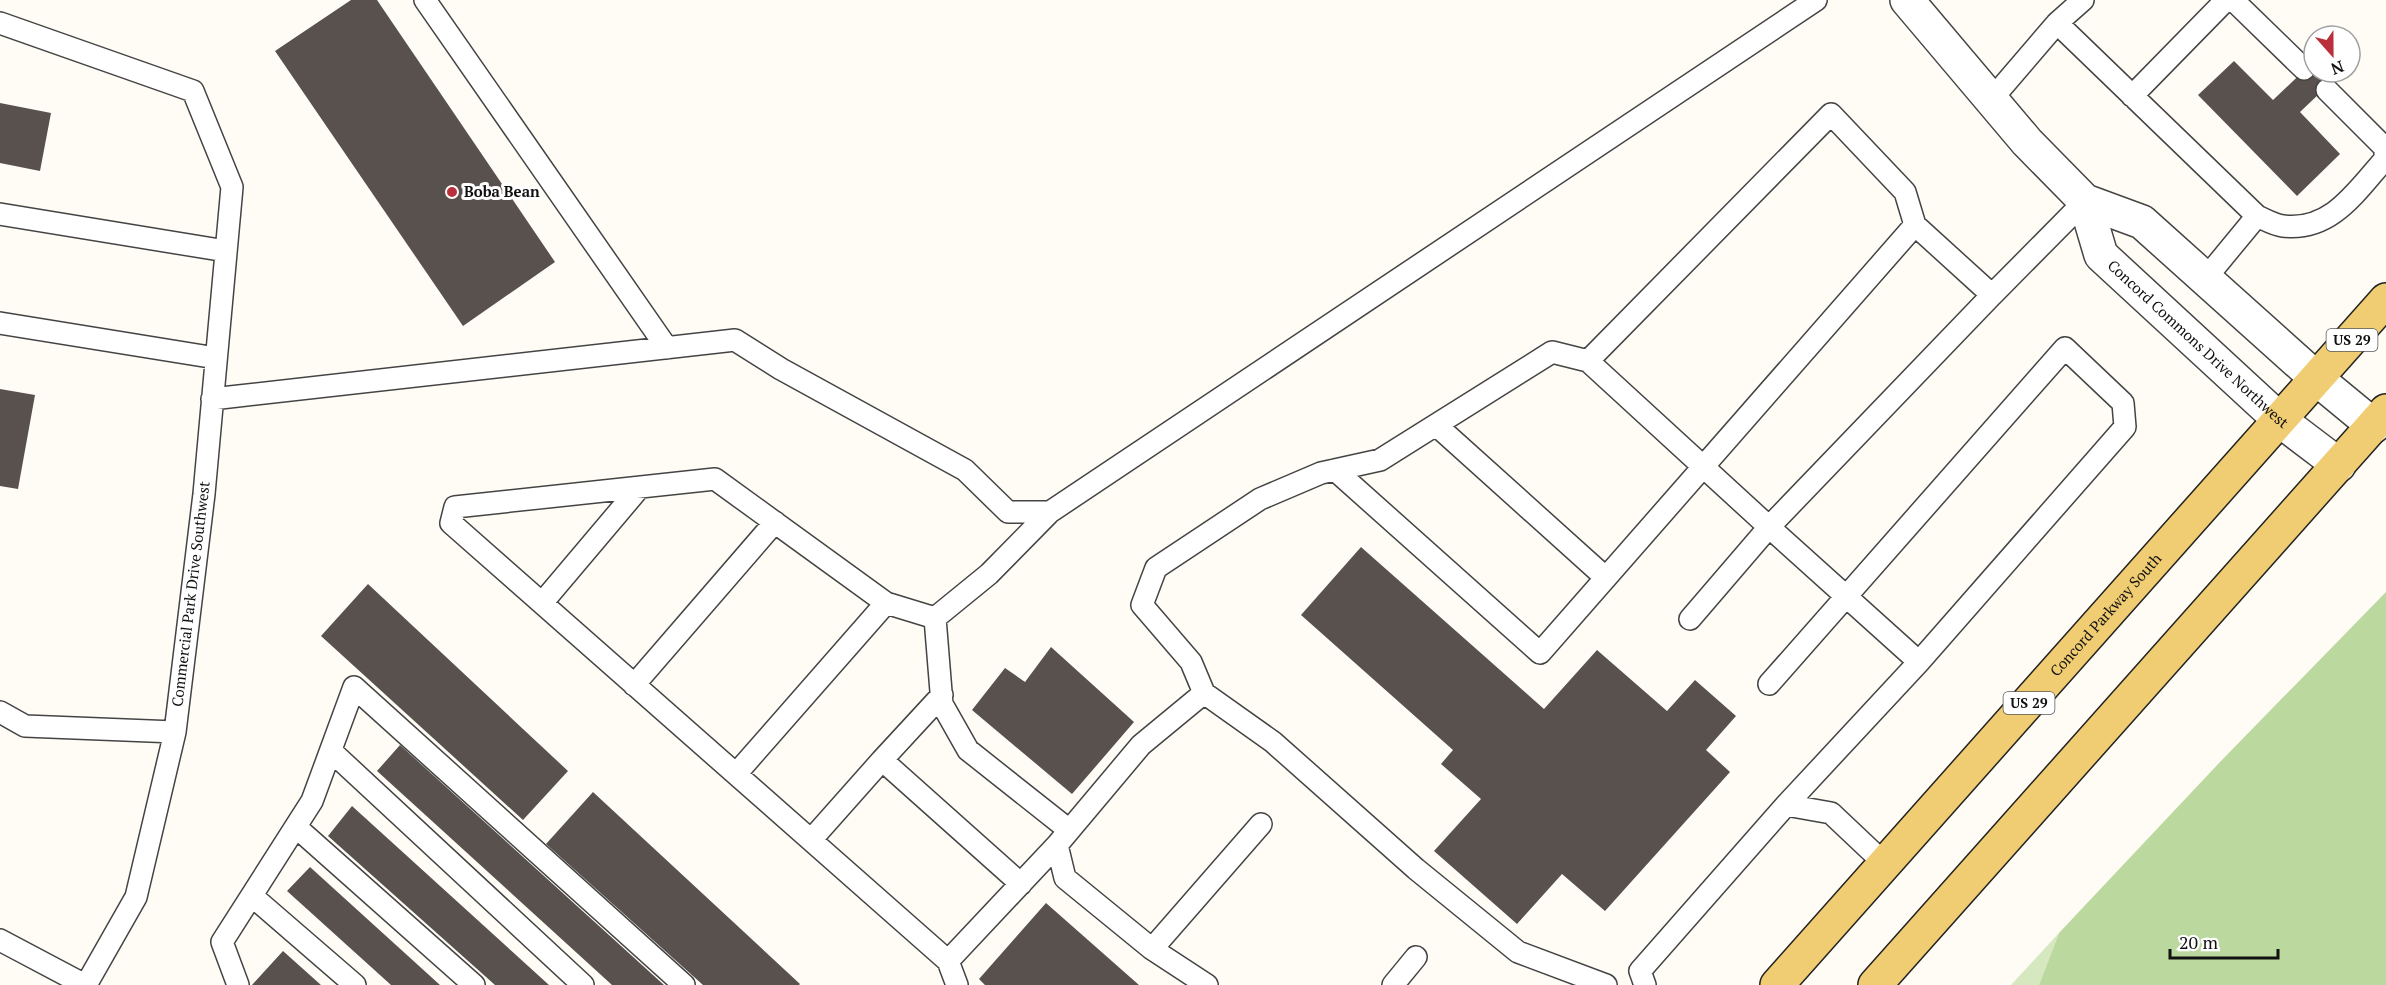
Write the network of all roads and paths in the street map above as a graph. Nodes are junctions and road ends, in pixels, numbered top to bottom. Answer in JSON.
{"nodes":[{"id":1,"x":425,"y":0,"type":"edge"},
{"id":2,"x":1816,"y":0,"type":"edge"},
{"id":3,"x":1907,"y":0,"type":"edge"},
{"id":4,"x":2083,"y":0,"type":"edge"},
{"id":5,"x":2226,"y":0,"type":"edge"},
{"id":6,"x":2233,"y":0,"type":"edge"},
{"id":7,"x":0,"y":23,"type":"edge"},
{"id":8,"x":2057,"y":24,"type":"junction"},
{"id":9,"x":2302,"y":67,"type":"edge"},
{"id":10,"x":2327,"y":90,"type":"dead end"},
{"id":11,"x":2132,"y":96,"type":"junction"},
{"id":12,"x":1991,"y":100,"type":"junction"},
{"id":13,"x":2085,"y":201,"type":"junction"},
{"id":14,"x":0,"y":214,"type":"edge"},
{"id":15,"x":2257,"y":216,"type":"junction"},
{"id":16,"x":1916,"y":225,"type":"junction"},
{"id":17,"x":226,"y":251,"type":"junction"},
{"id":18,"x":2205,"y":279,"type":"junction"},
{"id":19,"x":1992,"y":295,"type":"junction"},
{"id":20,"x":2386,"y":300,"type":"edge"},
{"id":21,"x":0,"y":323,"type":"edge"},
{"id":22,"x":667,"y":348,"type":"junction"},
{"id":23,"x":216,"y":358,"type":"junction"},
{"id":24,"x":1588,"y":361,"type":"junction"},
{"id":25,"x":2317,"y":379,"type":"junction"},
{"id":26,"x":212,"y":399,"type":"junction"},
{"id":27,"x":2380,"y":419,"type":"edge"},
{"id":28,"x":2281,"y":421,"type":"junction"},
{"id":29,"x":1436,"y":425,"type":"junction"},
{"id":30,"x":2339,"y":465,"type":"junction"},
{"id":31,"x":1703,"y":467,"type":"junction"},
{"id":32,"x":1335,"y":470,"type":"junction"},
{"id":33,"x":640,"y":487,"type":"junction"},
{"id":34,"x":1050,"y":512,"type":"junction"},
{"id":35,"x":775,"y":522,"type":"junction"},
{"id":36,"x":1769,"y":527,"type":"junction"},
{"id":37,"x":1606,"y":578,"type":"junction"},
{"id":38,"x":1846,"y":596,"type":"junction"},
{"id":39,"x":542,"y":603,"type":"junction"},
{"id":40,"x":886,"y":603,"type":"junction"},
{"id":41,"x":935,"y":618,"type":"junction"},
{"id":42,"x":1690,"y":619,"type":"dead end"},
{"id":43,"x":1919,"y":662,"type":"junction"},
{"id":44,"x":1769,"y":684,"type":"dead end"},
{"id":45,"x":634,"y":685,"type":"junction"},
{"id":46,"x":1204,"y":693,"type":"junction"},
{"id":47,"x":942,"y":695,"type":"junction"},
{"id":48,"x":0,"y":712,"type":"edge"},
{"id":49,"x":175,"y":732,"type":"junction"},
{"id":50,"x":331,"y":751,"type":"junction"},
{"id":51,"x":882,"y":759,"type":"junction"},
{"id":52,"x":736,"y":774,"type":"junction"},
{"id":53,"x":1786,"y":805,"type":"junction"},
{"id":54,"x":1261,"y":824,"type":"dead end"},
{"id":55,"x":296,"y":827,"type":"junction"},
{"id":56,"x":1063,"y":838,"type":"junction"},
{"id":57,"x":811,"y":840,"type":"junction"},
{"id":58,"x":1885,"y":864,"type":"junction"},
{"id":59,"x":1020,"y":884,"type":"junction"},
{"id":60,"x":252,"y":896,"type":"junction"},
{"id":61,"x":0,"y":940,"type":"edge"},
{"id":62,"x":1152,"y":949,"type":"junction"},
{"id":63,"x":1416,"y":957,"type":"dead end"},
{"id":64,"x":948,"y":961,"type":"junction"},
{"id":65,"x":86,"y":985,"type":"edge"},
{"id":66,"x":238,"y":985,"type":"edge"},
{"id":67,"x":355,"y":985,"type":"edge"},
{"id":68,"x":474,"y":985,"type":"edge"},
{"id":69,"x":583,"y":985,"type":"edge"},
{"id":70,"x":684,"y":985,"type":"edge"},
{"id":71,"x":957,"y":985,"type":"edge"},
{"id":72,"x":1207,"y":985,"type":"edge"},
{"id":73,"x":1393,"y":985,"type":"edge"},
{"id":74,"x":1606,"y":985,"type":"edge"},
{"id":75,"x":1645,"y":985,"type":"edge"},
{"id":76,"x":1777,"y":985,"type":"edge"},
{"id":77,"x":1875,"y":985,"type":"edge"}],
"edges":[{"from":1,"to":22,"type":"lane"},
{"from":2,"to":34,"type":"lane"},
{"from":3,"to":12,"type":"street","name":"Concord Commons Drive Northwest"},
{"from":4,"to":8,"type":"lane"},
{"from":5,"to":11,"type":"lane"},
{"from":6,"to":9,"type":"lane"},
{"from":7,"to":17,"type":"lane","name":"Commercial Park Drive Southwest"},
{"from":8,"to":11,"type":"lane"},
{"from":8,"to":12,"type":"lane"},
{"from":10,"to":15,"type":"lane"},
{"from":11,"to":15,"type":"lane"},
{"from":12,"to":13,"type":"street","name":"Concord Commons Drive Northwest"},
{"from":13,"to":18,"type":"street","name":"Concord Commons Drive Northwest"},
{"from":13,"to":19,"type":"lane"},
{"from":13,"to":28,"type":"street","name":"Concord Commons Drive Northwest"},
{"from":14,"to":17,"type":"lane"},
{"from":15,"to":18,"type":"lane"},
{"from":16,"to":19,"type":"lane"},
{"from":16,"to":24,"type":"lane"},
{"from":16,"to":31,"type":"lane"},
{"from":17,"to":23,"type":"lane","name":"Commercial Park Drive Southwest"},
{"from":18,"to":25,"type":"street","name":"Concord Commons Drive Northwest"},
{"from":19,"to":36,"type":"lane"},
{"from":20,"to":25,"type":"main road","name":"Concord Parkway South","number":"US 29"},
{"from":21,"to":23,"type":"lane"},
{"from":22,"to":26,"type":"lane"},
{"from":22,"to":34,"type":"lane"},
{"from":23,"to":26,"type":"lane","name":"Commercial Park Drive Southwest"},
{"from":24,"to":29,"type":"lane"},
{"from":24,"to":31,"type":"lane"},
{"from":25,"to":27,"type":"street","name":"Concord Commons Drive Northwest"},
{"from":25,"to":28,"type":"main road","name":"Concord Parkway South","number":"US 29"},
{"from":26,"to":49,"type":"lane","name":"Commercial Park Drive Southwest"},
{"from":27,"to":30,"type":"main road"},
{"from":28,"to":30,"type":"street","name":"Concord Commons Drive Northwest"},
{"from":28,"to":58,"type":"main road","name":"Concord Parkway South","number":"US 29"},
{"from":29,"to":32,"type":"lane"},
{"from":29,"to":37,"type":"lane"},
{"from":30,"to":77,"type":"main road"},
{"from":31,"to":36,"type":"lane"},
{"from":31,"to":37,"type":"lane"},
{"from":32,"to":37,"type":"lane"},
{"from":32,"to":46,"type":"lane"},
{"from":33,"to":35,"type":"lane"},
{"from":33,"to":39,"type":"lane"},
{"from":33,"to":39,"type":"lane"},
{"from":34,"to":41,"type":"lane"},
{"from":35,"to":40,"type":"lane"},
{"from":35,"to":45,"type":"lane"},
{"from":36,"to":38,"type":"lane"},
{"from":36,"to":42,"type":"lane"},
{"from":38,"to":43,"type":"lane"},
{"from":38,"to":43,"type":"lane"},
{"from":38,"to":44,"type":"lane"},
{"from":39,"to":45,"type":"lane"},
{"from":40,"to":41,"type":"lane"},
{"from":40,"to":52,"type":"lane"},
{"from":41,"to":47,"type":"lane"},
{"from":43,"to":53,"type":"lane"},
{"from":45,"to":52,"type":"lane"},
{"from":46,"to":56,"type":"lane"},
{"from":46,"to":74,"type":"lane"},
{"from":47,"to":51,"type":"lane"},
{"from":47,"to":56,"type":"lane"},
{"from":48,"to":49,"type":"lane"},
{"from":49,"to":65,"type":"lane","name":"Commercial Park Drive Southwest"},
{"from":50,"to":55,"type":"lane"},
{"from":50,"to":69,"type":"lane"},
{"from":50,"to":70,"type":"lane"},
{"from":51,"to":57,"type":"lane"},
{"from":51,"to":59,"type":"lane"},
{"from":52,"to":57,"type":"lane"},
{"from":53,"to":58,"type":"lane"},
{"from":53,"to":75,"type":"lane"},
{"from":54,"to":62,"type":"lane"},
{"from":55,"to":60,"type":"lane"},
{"from":55,"to":68,"type":"lane"},
{"from":56,"to":59,"type":"lane"},
{"from":56,"to":62,"type":"lane"},
{"from":57,"to":64,"type":"lane"},
{"from":58,"to":76,"type":"main road","name":"Concord Parkway South","number":"US 29"},
{"from":59,"to":64,"type":"lane"},
{"from":60,"to":66,"type":"lane"},
{"from":60,"to":67,"type":"lane"},
{"from":61,"to":65,"type":"lane"},
{"from":62,"to":72,"type":"lane"},
{"from":63,"to":73,"type":"lane"},
{"from":64,"to":71,"type":"lane"}]}
